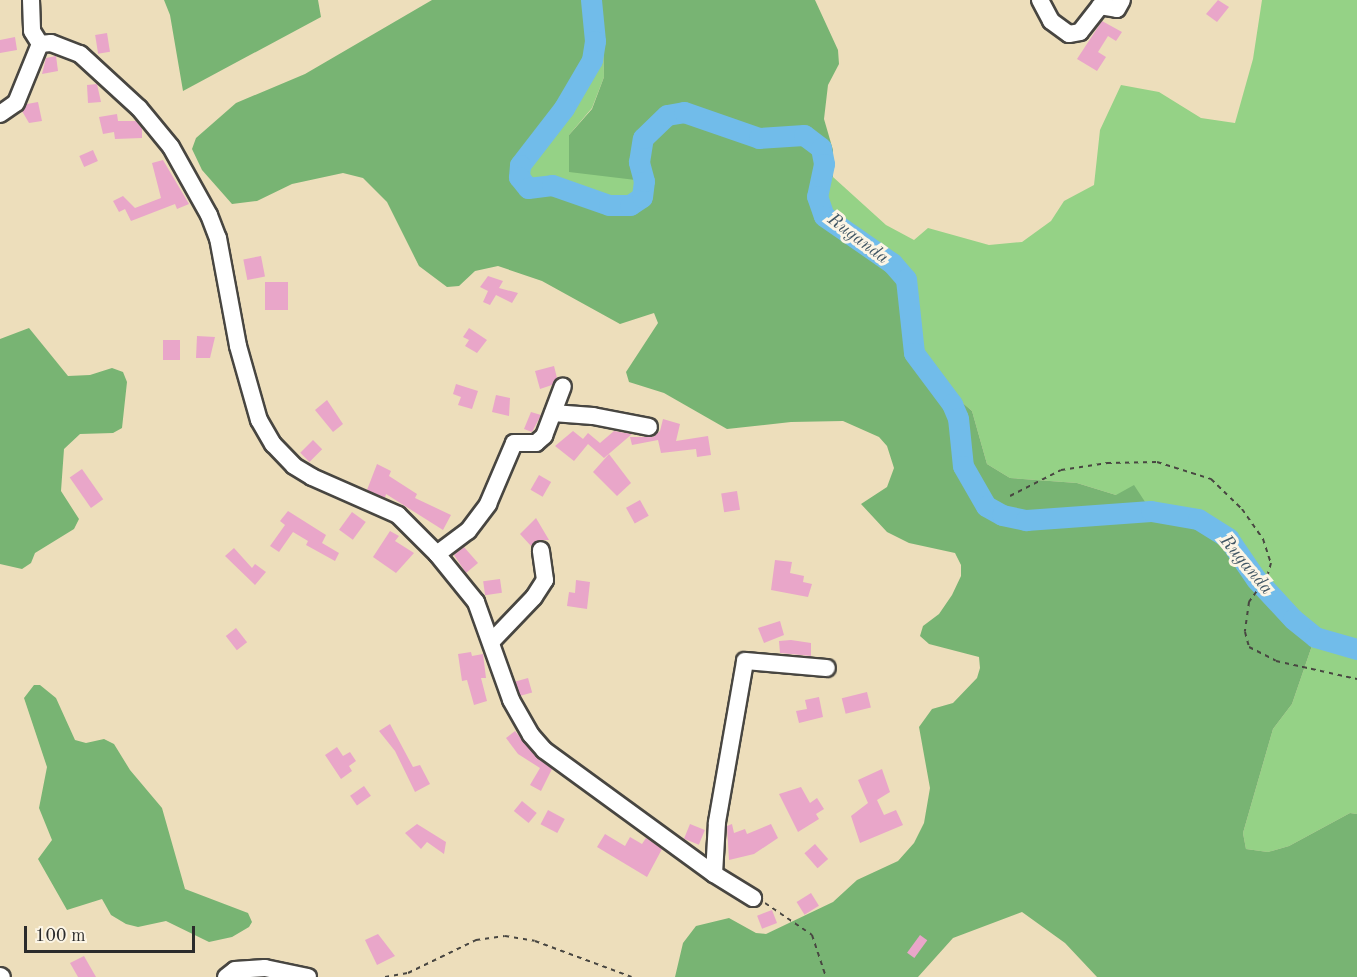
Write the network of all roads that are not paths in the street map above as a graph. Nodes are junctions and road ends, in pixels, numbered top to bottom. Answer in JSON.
{"nodes":[{"id":1,"x":31,"y":0,"type":"edge"},
{"id":2,"x":1040,"y":0,"type":"edge"},
{"id":3,"x":1122,"y":0,"type":"edge"},
{"id":4,"x":40,"y":44,"type":"junction"},
{"id":5,"x":0,"y":114,"type":"edge"},
{"id":6,"x":563,"y":386,"type":"dead end"},
{"id":7,"x":553,"y":413,"type":"junction"},
{"id":8,"x":649,"y":427,"type":"dead end"},
{"id":9,"x":541,"y":550,"type":"dead end"},
{"id":10,"x":437,"y":554,"type":"junction"},
{"id":11,"x":491,"y":642,"type":"junction"},
{"id":12,"x":827,"y":668,"type":"dead end"},
{"id":13,"x":714,"y":874,"type":"junction"},
{"id":14,"x":753,"y":898,"type":"road end"},
{"id":15,"x":226,"y":977,"type":"edge"},
{"id":16,"x":308,"y":977,"type":"edge"}],
"edges":[{"from":1,"to":4,"type":"street"},
{"from":2,"to":3,"type":"street"},
{"from":4,"to":5,"type":"street"},
{"from":4,"to":10,"type":"street"},
{"from":6,"to":7,"type":"street"},
{"from":7,"to":8,"type":"street"},
{"from":7,"to":10,"type":"street"},
{"from":9,"to":11,"type":"street"},
{"from":10,"to":11,"type":"street"},
{"from":11,"to":13,"type":"street"},
{"from":12,"to":13,"type":"street"},
{"from":13,"to":14,"type":"street"},
{"from":15,"to":16,"type":"street"}]}
